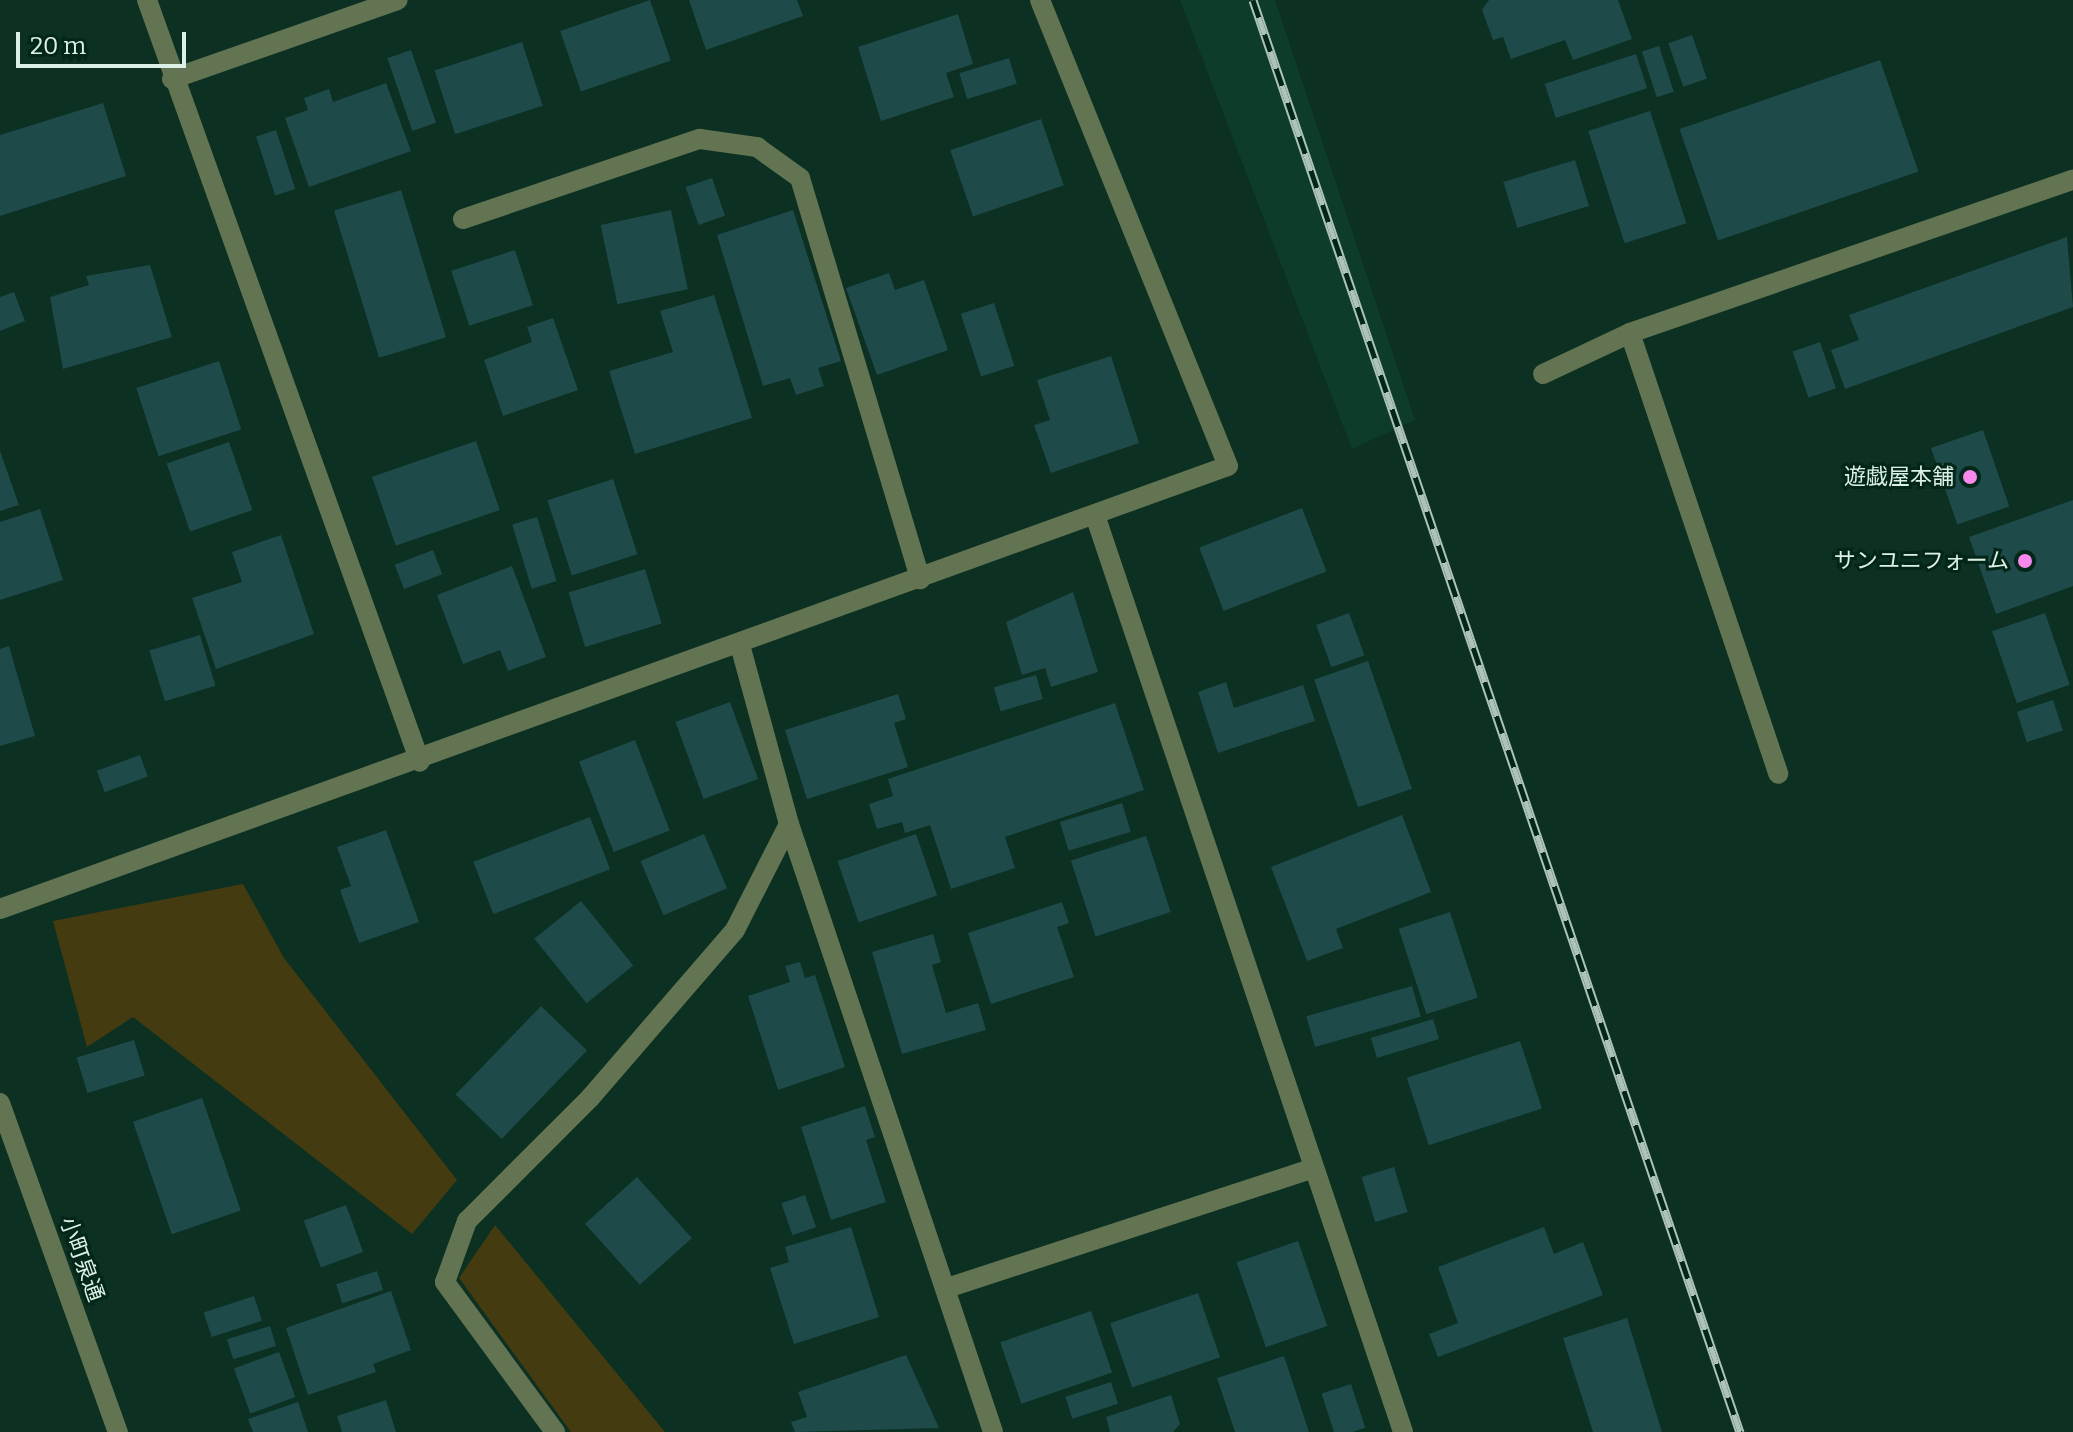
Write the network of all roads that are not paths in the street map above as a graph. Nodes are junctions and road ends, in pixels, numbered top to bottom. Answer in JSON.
{"nodes":[{"id":1,"x":147,"y":0,"type":"edge"},
{"id":2,"x":398,"y":0,"type":"edge"},
{"id":3,"x":1040,"y":0,"type":"edge"},
{"id":4,"x":172,"y":79,"type":"junction"},
{"id":5,"x":2073,"y":180,"type":"edge"},
{"id":6,"x":463,"y":219,"type":"dead end"},
{"id":7,"x":1630,"y":333,"type":"junction"},
{"id":8,"x":1543,"y":374,"type":"dead end"},
{"id":9,"x":1095,"y":515,"type":"junction"},
{"id":10,"x":920,"y":579,"type":"junction"},
{"id":11,"x":740,"y":645,"type":"junction"},
{"id":12,"x":420,"y":762,"type":"junction"},
{"id":13,"x":1778,"y":774,"type":"dead end"},
{"id":14,"x":789,"y":824,"type":"junction"},
{"id":15,"x":0,"y":909,"type":"edge"},
{"id":16,"x":0,"y":1103,"type":"edge"},
{"id":17,"x":1314,"y":1168,"type":"junction"},
{"id":18,"x":947,"y":1288,"type":"junction"},
{"id":19,"x":118,"y":1432,"type":"edge"},
{"id":20,"x":555,"y":1432,"type":"edge"},
{"id":21,"x":993,"y":1432,"type":"edge"},
{"id":22,"x":1403,"y":1432,"type":"edge"}],
"edges":[{"from":1,"to":4,"type":"street"},
{"from":2,"to":4,"type":"street"},
{"from":3,"to":9,"type":"street"},
{"from":4,"to":12,"type":"street"},
{"from":5,"to":7,"type":"street"},
{"from":6,"to":10,"type":"street"},
{"from":7,"to":8,"type":"street"},
{"from":7,"to":13,"type":"street"},
{"from":9,"to":10,"type":"street"},
{"from":9,"to":17,"type":"street"},
{"from":10,"to":11,"type":"street"},
{"from":11,"to":12,"type":"street"},
{"from":11,"to":14,"type":"street"},
{"from":12,"to":15,"type":"street"},
{"from":14,"to":18,"type":"street"},
{"from":14,"to":20,"type":"street"},
{"from":16,"to":19,"type":"street","name":"小町泉通"},
{"from":17,"to":18,"type":"street"},
{"from":17,"to":22,"type":"street"},
{"from":18,"to":21,"type":"street"}]}
